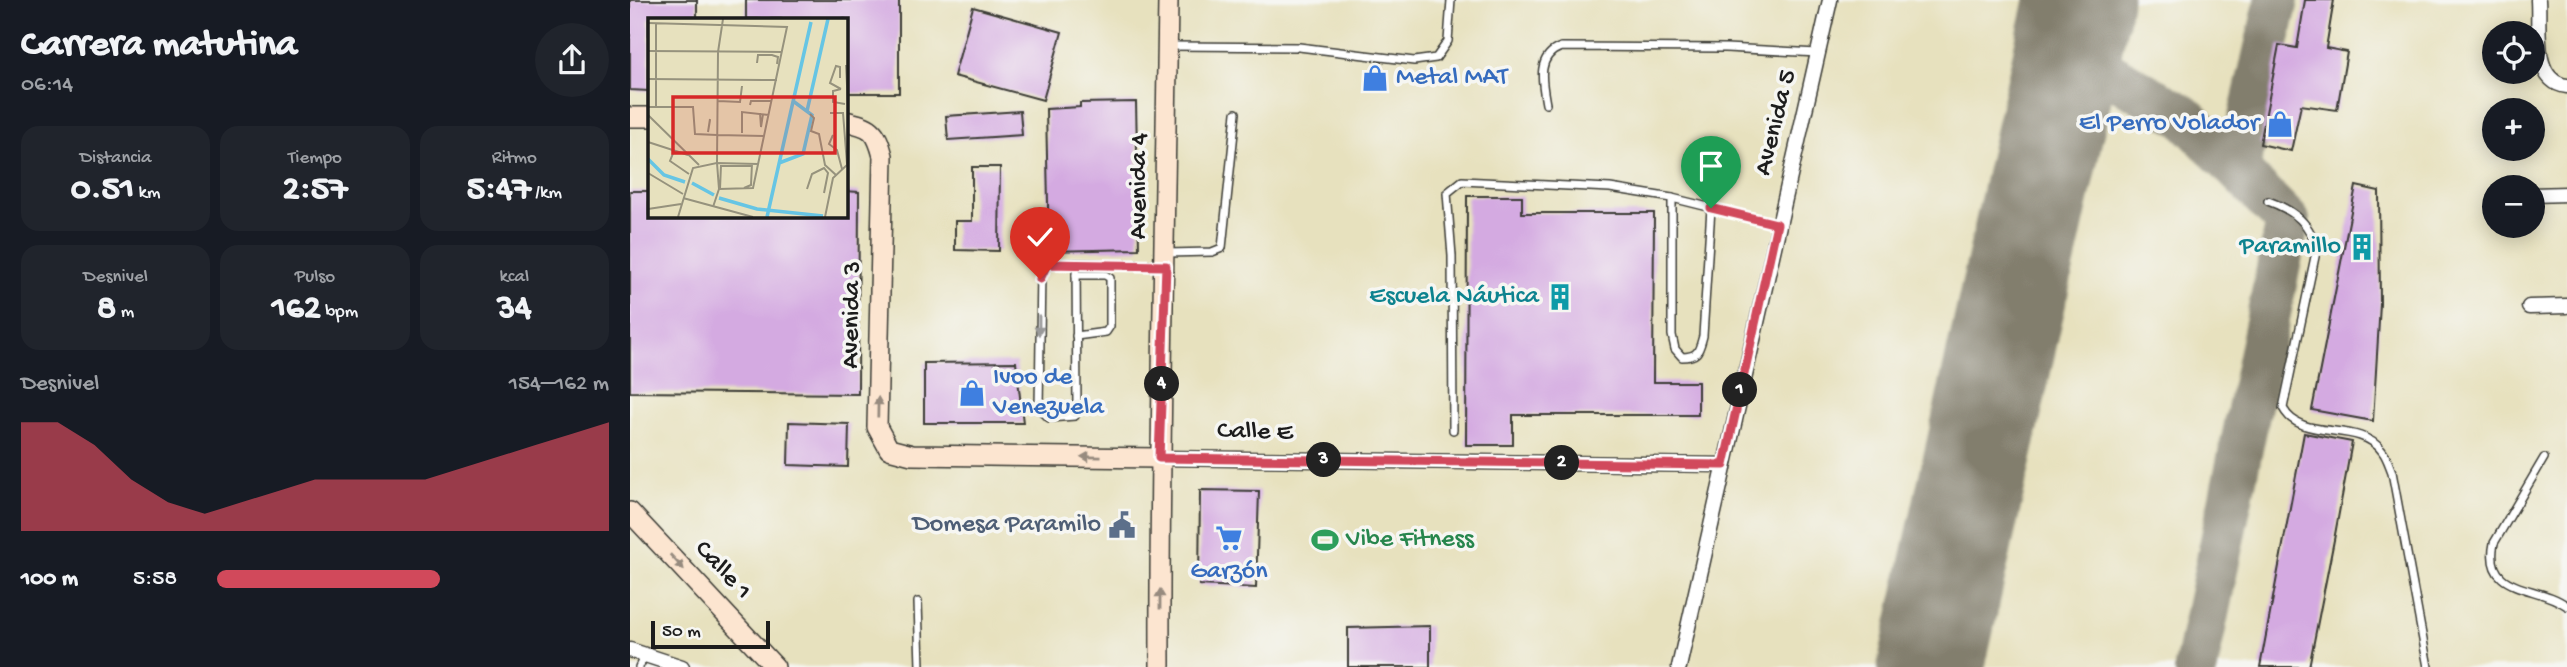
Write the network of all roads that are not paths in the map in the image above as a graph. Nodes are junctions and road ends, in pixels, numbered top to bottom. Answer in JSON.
{"nodes":[{"id":1,"x":1168,"y":0,"type":"edge"},
{"id":2,"x":1451,"y":0,"type":"edge"},
{"id":3,"x":1830,"y":0,"type":"edge"},
{"id":4,"x":2539,"y":0,"type":"edge"},
{"id":5,"x":1168,"y":46,"type":"junction"},
{"id":6,"x":1819,"y":53,"type":"junction"},
{"id":7,"x":2567,"y":86,"type":"edge"},
{"id":8,"x":1546,"y":104,"type":"dead end"},
{"id":9,"x":1236,"y":113,"type":"dead end"},
{"id":10,"x":630,"y":117,"type":"edge"},
{"id":11,"x":648,"y":117,"type":"edge"},
{"id":12,"x":847,"y":121,"type":"edge"},
{"id":13,"x":2567,"y":194,"type":"edge"},
{"id":14,"x":2545,"y":195,"type":"edge"},
{"id":15,"x":1672,"y":198,"type":"junction"},
{"id":16,"x":2268,"y":201,"type":"dead end"},
{"id":17,"x":1711,"y":208,"type":"junction"},
{"id":18,"x":1777,"y":224,"type":"junction"},
{"id":19,"x":1166,"y":259,"type":"junction"},
{"id":20,"x":1076,"y":263,"type":"junction"},
{"id":21,"x":1076,"y":275,"type":"junction"},
{"id":22,"x":2567,"y":306,"type":"edge"},
{"id":23,"x":2529,"y":307,"type":"dead end"},
{"id":24,"x":1076,"y":336,"type":"junction"},
{"id":25,"x":1453,"y":430,"type":"dead end"},
{"id":26,"x":912,"y":455,"type":"joint"},
{"id":27,"x":1159,"y":458,"type":"junction"},
{"id":28,"x":2544,"y":458,"type":"dead end"},
{"id":29,"x":1724,"y":465,"type":"junction"},
{"id":30,"x":630,"y":512,"type":"edge"},
{"id":31,"x":918,"y":602,"type":"dead end"},
{"id":32,"x":2567,"y":606,"type":"edge"},
{"id":33,"x":630,"y":650,"type":"edge"},
{"id":34,"x":642,"y":661,"type":"edge"},
{"id":35,"x":682,"y":667,"type":"edge"},
{"id":36,"x":775,"y":667,"type":"edge"},
{"id":37,"x":920,"y":667,"type":"edge"},
{"id":38,"x":1160,"y":667,"type":"edge"},
{"id":39,"x":1679,"y":667,"type":"edge"},
{"id":40,"x":2428,"y":667,"type":"edge"}],
"edges":[{"from":1,"to":5,"type":"main road","name":"Avenida 4"},
{"from":2,"to":5,"type":"lane"},
{"from":3,"to":6,"type":"street","name":"Avenida 5"},
{"from":4,"to":7,"type":"street"},
{"from":5,"to":19,"type":"main road","name":"Avenida 4"},
{"from":6,"to":8,"type":"lane"},
{"from":6,"to":18,"type":"street","name":"Avenida 5"},
{"from":9,"to":19,"type":"lane"},
{"from":10,"to":11,"type":"main road"},
{"from":26,"to":12,"type":"main road","name":"Avenida 3","one_way":true},
{"from":13,"to":14,"type":"street"},
{"from":15,"to":17,"type":"lane"},
{"from":15,"to":17,"type":"lane"},
{"from":15,"to":25,"type":"lane"},
{"from":16,"to":40,"type":"lane"},
{"from":17,"to":18,"type":"lane"},
{"from":18,"to":29,"type":"street","name":"Avenida 5"},
{"from":19,"to":20,"type":"lane"},
{"from":19,"to":27,"type":"main road","name":"Avenida 4"},
{"from":20,"to":21,"type":"lane"},
{"from":20,"to":24,"type":"lane","one_way":true},
{"from":21,"to":24,"type":"lane"},
{"from":21,"to":24,"type":"lane"},
{"from":22,"to":23,"type":"street"},
{"from":27,"to":26,"type":"main road","name":"Calle E","one_way":true},
{"from":27,"to":29,"type":"street","name":"Calle E"},
{"from":38,"to":27,"type":"main road","name":"Avenida 4","one_way":true},
{"from":28,"to":32,"type":"lane"},
{"from":29,"to":39,"type":"street","name":"Avenida 5"},
{"from":30,"to":36,"type":"main road","name":"Calle 1","one_way":true},
{"from":31,"to":37,"type":"lane"},
{"from":33,"to":34,"type":"street"},
{"from":34,"to":35,"type":"street"}]}
